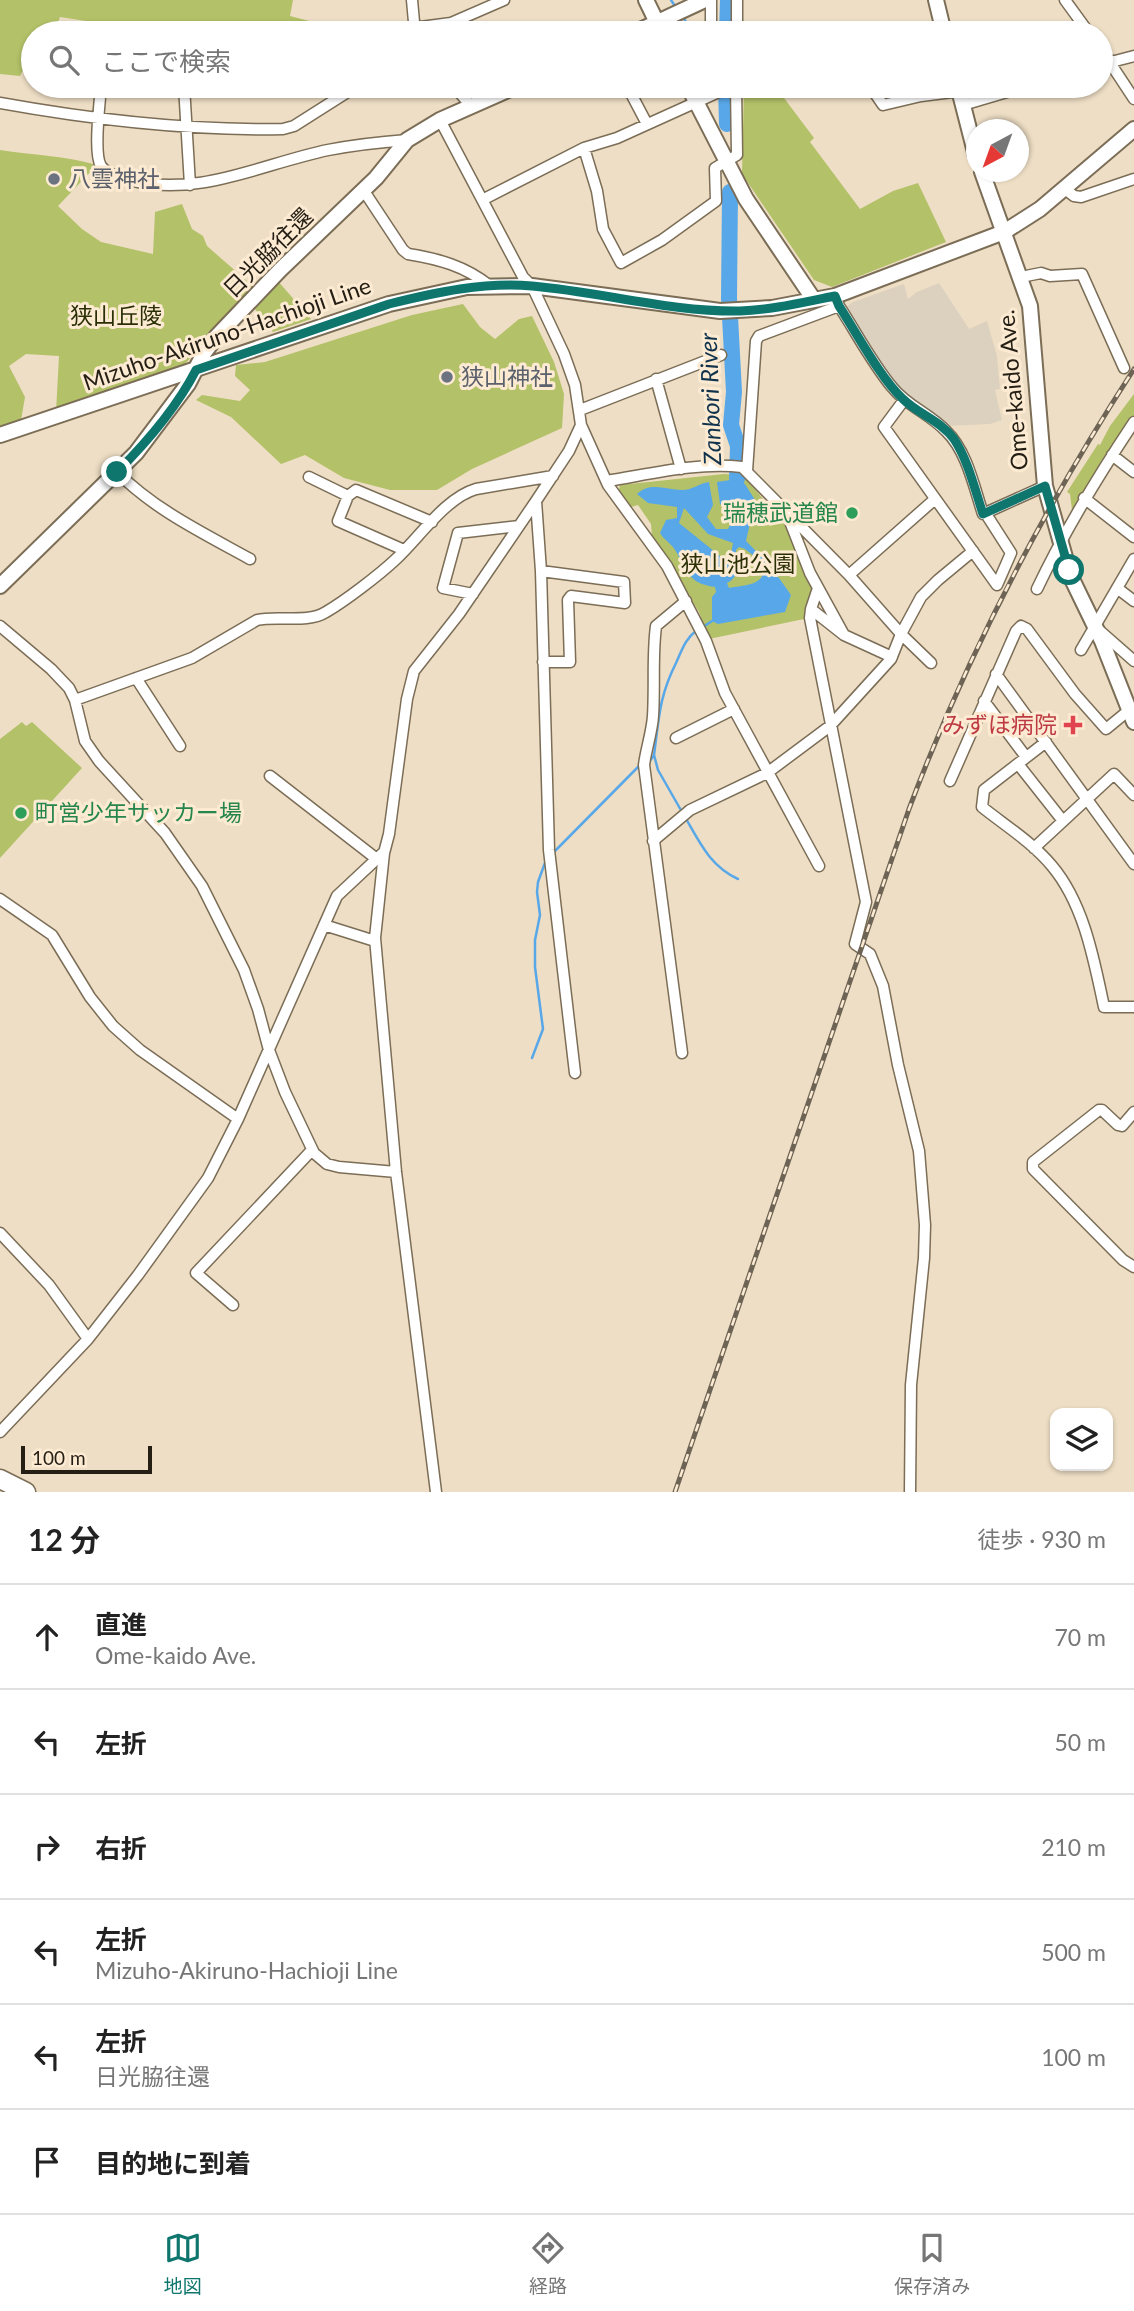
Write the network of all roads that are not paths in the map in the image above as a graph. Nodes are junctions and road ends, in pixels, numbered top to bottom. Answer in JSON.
{"nodes":[{"id":1,"x":412,"y":0,"type":"edge"},
{"id":2,"x":504,"y":0,"type":"edge"},
{"id":3,"x":646,"y":0,"type":"edge"},
{"id":4,"x":705,"y":0,"type":"edge"},
{"id":5,"x":711,"y":0,"type":"edge"},
{"id":6,"x":737,"y":0,"type":"edge"},
{"id":7,"x":936,"y":0,"type":"edge"},
{"id":8,"x":1065,"y":0,"type":"edge"},
{"id":9,"x":411,"y":21,"type":"edge"},
{"id":10,"x":456,"y":21,"type":"edge"},
{"id":11,"x":656,"y":21,"type":"edge"},
{"id":12,"x":671,"y":21,"type":"edge"},
{"id":13,"x":710,"y":21,"type":"edge"},
{"id":14,"x":737,"y":21,"type":"edge"},
{"id":15,"x":941,"y":21,"type":"edge"},
{"id":16,"x":1080,"y":21,"type":"edge"},
{"id":17,"x":1134,"y":56,"type":"edge"},
{"id":18,"x":1113,"y":60,"type":"edge"},
{"id":19,"x":1113,"y":71,"type":"edge"},
{"id":20,"x":100,"y":98,"type":"edge"},
{"id":21,"x":185,"y":98,"type":"edge"},
{"id":22,"x":338,"y":98,"type":"edge"},
{"id":23,"x":464,"y":98,"type":"edge"},
{"id":24,"x":489,"y":98,"type":"edge"},
{"id":25,"x":633,"y":98,"type":"edge"},
{"id":26,"x":699,"y":98,"type":"edge"},
{"id":27,"x":708,"y":98,"type":"edge"},
{"id":28,"x":734,"y":98,"type":"edge"},
{"id":29,"x":878,"y":98,"type":"edge"},
{"id":30,"x":913,"y":98,"type":"edge"},
{"id":31,"x":961,"y":98,"type":"edge"},
{"id":32,"x":1134,"y":99,"type":"edge"},
{"id":33,"x":0,"y":103,"type":"edge"},
{"id":34,"x":471,"y":106,"type":"junction"},
{"id":35,"x":98,"y":119,"type":"junction"},
{"id":36,"x":966,"y":119,"type":"edge"},
{"id":37,"x":440,"y":120,"type":"junction"},
{"id":38,"x":647,"y":124,"type":"junction"},
{"id":39,"x":186,"y":128,"type":"junction"},
{"id":40,"x":1134,"y":129,"type":"edge"},
{"id":41,"x":407,"y":140,"type":"junction"},
{"id":42,"x":584,"y":148,"type":"junction"},
{"id":43,"x":725,"y":161,"type":"junction"},
{"id":44,"x":1134,"y":179,"type":"edge"},
{"id":45,"x":986,"y":182,"type":"edge"},
{"id":46,"x":190,"y":185,"type":"junction"},
{"id":47,"x":1065,"y":189,"type":"junction"},
{"id":48,"x":363,"y":191,"type":"junction"},
{"id":49,"x":484,"y":199,"type":"junction"},
{"id":50,"x":1004,"y":232,"type":"junction"},
{"id":51,"x":1021,"y":277,"type":"junction"},
{"id":52,"x":490,"y":286,"type":"junction"},
{"id":53,"x":532,"y":286,"type":"junction"},
{"id":54,"x":814,"y":300,"type":"junction"},
{"id":55,"x":837,"y":301,"type":"junction"},
{"id":56,"x":721,"y":355,"type":"dead end"},
{"id":57,"x":1124,"y":368,"type":"dead end"},
{"id":58,"x":196,"y":370,"type":"junction"},
{"id":59,"x":656,"y":379,"type":"junction"},
{"id":60,"x":904,"y":400,"type":"junction"},
{"id":61,"x":580,"y":410,"type":"junction"},
{"id":62,"x":1134,"y":422,"type":"edge"},
{"id":63,"x":581,"y":425,"type":"junction"},
{"id":64,"x":0,"y":435,"type":"edge"},
{"id":65,"x":1112,"y":455,"type":"junction"},
{"id":66,"x":681,"y":469,"type":"junction"},
{"id":67,"x":745,"y":469,"type":"junction"},
{"id":68,"x":117,"y":472,"type":"junction"},
{"id":69,"x":1134,"y":472,"type":"edge"},
{"id":70,"x":309,"y":477,"type":"dead end"},
{"id":71,"x":552,"y":477,"type":"junction"},
{"id":72,"x":607,"y":481,"type":"junction"},
{"id":73,"x":1045,"y":486,"type":"junction"},
{"id":74,"x":348,"y":496,"type":"junction"},
{"id":75,"x":1084,"y":498,"type":"junction"},
{"id":76,"x":936,"y":499,"type":"junction"},
{"id":77,"x":536,"y":501,"type":"junction"},
{"id":78,"x":784,"y":507,"type":"junction"},
{"id":79,"x":986,"y":514,"type":"junction"},
{"id":80,"x":432,"y":522,"type":"junction"},
{"id":81,"x":519,"y":526,"type":"junction"},
{"id":82,"x":1134,"y":537,"type":"edge"},
{"id":83,"x":1060,"y":540,"type":"junction"},
{"id":84,"x":404,"y":550,"type":"junction"},
{"id":85,"x":973,"y":551,"type":"junction"},
{"id":86,"x":250,"y":559,"type":"dead end"},
{"id":87,"x":1134,"y":559,"type":"edge"},
{"id":88,"x":541,"y":571,"type":"junction"},
{"id":89,"x":849,"y":575,"type":"junction"},
{"id":90,"x":0,"y":586,"type":"edge"},
{"id":91,"x":818,"y":588,"type":"junction"},
{"id":92,"x":1117,"y":588,"type":"junction"},
{"id":93,"x":1037,"y":589,"type":"dead end"},
{"id":94,"x":473,"y":594,"type":"junction"},
{"id":95,"x":686,"y":601,"type":"junction"},
{"id":96,"x":1134,"y":601,"type":"edge"},
{"id":97,"x":810,"y":609,"type":"junction"},
{"id":98,"x":0,"y":626,"type":"edge"},
{"id":99,"x":1095,"y":626,"type":"junction"},
{"id":100,"x":901,"y":634,"type":"junction"},
{"id":101,"x":844,"y":635,"type":"junction"},
{"id":102,"x":1081,"y":650,"type":"dead end"},
{"id":103,"x":892,"y":657,"type":"junction"},
{"id":104,"x":1134,"y":661,"type":"edge"},
{"id":105,"x":543,"y":662,"type":"junction"},
{"id":106,"x":931,"y":663,"type":"dead end"},
{"id":107,"x":996,"y":674,"type":"junction"},
{"id":108,"x":136,"y":678,"type":"junction"},
{"id":109,"x":75,"y":700,"type":"junction"},
{"id":110,"x":984,"y":701,"type":"junction"},
{"id":111,"x":734,"y":709,"type":"junction"},
{"id":112,"x":1131,"y":716,"type":"edge"},
{"id":113,"x":830,"y":726,"type":"junction"},
{"id":114,"x":676,"y":738,"type":"dead end"},
{"id":115,"x":1045,"y":742,"type":"junction"},
{"id":116,"x":180,"y":746,"type":"dead end"},
{"id":117,"x":1022,"y":760,"type":"junction"},
{"id":118,"x":767,"y":773,"type":"junction"},
{"id":119,"x":270,"y":776,"type":"dead end"},
{"id":120,"x":950,"y":781,"type":"dead end"},
{"id":121,"x":1134,"y":795,"type":"edge"},
{"id":122,"x":1086,"y":799,"type":"junction"},
{"id":123,"x":1063,"y":821,"type":"junction"},
{"id":124,"x":653,"y":841,"type":"junction"},
{"id":125,"x":1034,"y":848,"type":"junction"},
{"id":126,"x":381,"y":856,"type":"junction"},
{"id":127,"x":1134,"y":864,"type":"edge"},
{"id":128,"x":819,"y":866,"type":"dead end"},
{"id":129,"x":0,"y":899,"type":"edge"},
{"id":130,"x":324,"y":925,"type":"junction"},
{"id":131,"x":375,"y":941,"type":"junction"},
{"id":132,"x":1134,"y":1007,"type":"edge"},
{"id":133,"x":269,"y":1051,"type":"junction"},
{"id":134,"x":682,"y":1054,"type":"dead end"},
{"id":135,"x":575,"y":1073,"type":"dead end"},
{"id":136,"x":1134,"y":1112,"type":"edge"},
{"id":137,"x":238,"y":1119,"type":"junction"},
{"id":138,"x":312,"y":1150,"type":"junction"},
{"id":139,"x":396,"y":1172,"type":"junction"},
{"id":140,"x":0,"y":1233,"type":"edge"},
{"id":141,"x":1134,"y":1267,"type":"edge"},
{"id":142,"x":233,"y":1305,"type":"dead end"},
{"id":143,"x":88,"y":1339,"type":"junction"},
{"id":144,"x":0,"y":1432,"type":"edge"},
{"id":145,"x":0,"y":1479,"type":"edge"},
{"id":146,"x":26,"y":1492,"type":"edge"},
{"id":147,"x":436,"y":1492,"type":"edge"},
{"id":148,"x":910,"y":1492,"type":"edge"}],
"edges":[{"from":1,"to":9,"type":"street"},
{"from":2,"to":10,"type":"street"},
{"from":3,"to":11,"type":"main road"},
{"from":4,"to":12,"type":"main road"},
{"from":5,"to":13,"type":"street"},
{"from":6,"to":14,"type":"street"},
{"from":7,"to":15,"type":"main road"},
{"from":8,"to":16,"type":"street"},
{"from":17,"to":18,"type":"street"},
{"from":19,"to":32,"type":"street"},
{"from":20,"to":35,"type":"street"},
{"from":21,"to":39,"type":"street"},
{"from":22,"to":39,"type":"street"},
{"from":23,"to":34,"type":"street"},
{"from":24,"to":34,"type":"main road","name":"日光脇往還"},
{"from":25,"to":38,"type":"street"},
{"from":26,"to":38,"type":"street"},
{"from":27,"to":43,"type":"main road"},
{"from":28,"to":43,"type":"street"},
{"from":29,"to":30,"type":"street"},
{"from":31,"to":36,"type":"main road"},
{"from":33,"to":35,"type":"street"},
{"from":34,"to":37,"type":"main road","name":"日光脇往還"},
{"from":35,"to":39,"type":"street"},
{"from":35,"to":46,"type":"street"},
{"from":37,"to":41,"type":"main road","name":"日光脇往還"},
{"from":37,"to":49,"type":"street"},
{"from":38,"to":42,"type":"street"},
{"from":39,"to":46,"type":"street"},
{"from":40,"to":47,"type":"main road","name":"Mizuho-Akiruno-Hachioji Line"},
{"from":41,"to":46,"type":"street"},
{"from":41,"to":48,"type":"main road","name":"日光脇往還"},
{"from":42,"to":43,"type":"street"},
{"from":42,"to":49,"type":"street"},
{"from":43,"to":54,"type":"main road"},
{"from":44,"to":47,"type":"street"},
{"from":45,"to":50,"type":"main road","name":"Ome-kaido Ave."},
{"from":47,"to":50,"type":"main road","name":"Mizuho-Akiruno-Hachioji Line"},
{"from":48,"to":52,"type":"street"},
{"from":48,"to":58,"type":"main road","name":"日光脇往還"},
{"from":49,"to":53,"type":"street"},
{"from":50,"to":51,"type":"main road","name":"Ome-kaido Ave."},
{"from":50,"to":55,"type":"main road","name":"Mizuho-Akiruno-Hachioji Line"},
{"from":51,"to":57,"type":"street"},
{"from":51,"to":73,"type":"main road","name":"Ome-kaido Ave."},
{"from":52,"to":53,"type":"main road","name":"Mizuho-Akiruno-Hachioji Line"},
{"from":52,"to":58,"type":"main road","name":"Mizuho-Akiruno-Hachioji Line"},
{"from":53,"to":54,"type":"main road","name":"Mizuho-Akiruno-Hachioji Line"},
{"from":53,"to":61,"type":"street"},
{"from":54,"to":55,"type":"main road","name":"Mizuho-Akiruno-Hachioji Line"},
{"from":55,"to":60,"type":"street"},
{"from":55,"to":67,"type":"street"},
{"from":56,"to":59,"type":"street"},
{"from":58,"to":64,"type":"main road","name":"Mizuho-Akiruno-Hachioji Line"},
{"from":58,"to":68,"type":"main road","name":"日光脇往還"},
{"from":59,"to":61,"type":"street"},
{"from":59,"to":66,"type":"street"},
{"from":60,"to":76,"type":"street"},
{"from":60,"to":79,"type":"street"},
{"from":61,"to":63,"type":"street"},
{"from":62,"to":65,"type":"street"},
{"from":63,"to":71,"type":"street"},
{"from":63,"to":72,"type":"street"},
{"from":65,"to":69,"type":"street"},
{"from":65,"to":75,"type":"street"},
{"from":66,"to":67,"type":"street"},
{"from":66,"to":72,"type":"street"},
{"from":67,"to":78,"type":"street"},
{"from":68,"to":86,"type":"street"},
{"from":68,"to":90,"type":"main road","name":"日光脇往還"},
{"from":70,"to":74,"type":"street"},
{"from":71,"to":77,"type":"street"},
{"from":71,"to":80,"type":"street"},
{"from":72,"to":95,"type":"street"},
{"from":73,"to":79,"type":"street"},
{"from":73,"to":83,"type":"main road","name":"Ome-kaido Ave."},
{"from":74,"to":80,"type":"street"},
{"from":74,"to":84,"type":"street"},
{"from":75,"to":82,"type":"street"},
{"from":75,"to":83,"type":"street"},
{"from":76,"to":85,"type":"street"},
{"from":76,"to":89,"type":"street"},
{"from":77,"to":81,"type":"street"},
{"from":77,"to":88,"type":"street"},
{"from":78,"to":89,"type":"street"},
{"from":78,"to":91,"type":"street"},
{"from":79,"to":85,"type":"street"},
{"from":80,"to":84,"type":"street"},
{"from":81,"to":94,"type":"street"},
{"from":81,"to":94,"type":"street"},
{"from":83,"to":93,"type":"street"},
{"from":83,"to":99,"type":"main road","name":"Ome-kaido Ave."},
{"from":84,"to":108,"type":"street"},
{"from":85,"to":100,"type":"street"},
{"from":87,"to":92,"type":"street"},
{"from":88,"to":105,"type":"street"},
{"from":88,"to":105,"type":"street"},
{"from":89,"to":100,"type":"street"},
{"from":91,"to":97,"type":"street"},
{"from":91,"to":101,"type":"street"},
{"from":92,"to":96,"type":"street"},
{"from":92,"to":99,"type":"street"},
{"from":94,"to":126,"type":"street"},
{"from":95,"to":111,"type":"street"},
{"from":95,"to":124,"type":"street"},
{"from":97,"to":101,"type":"street"},
{"from":97,"to":113,"type":"street"},
{"from":98,"to":109,"type":"street"},
{"from":99,"to":102,"type":"street"},
{"from":99,"to":104,"type":"street"},
{"from":99,"to":112,"type":"main road","name":"Ome-kaido Ave."},
{"from":100,"to":103,"type":"street"},
{"from":100,"to":106,"type":"street"},
{"from":101,"to":103,"type":"street"},
{"from":103,"to":113,"type":"street"},
{"from":105,"to":135,"type":"street"},
{"from":107,"to":110,"type":"street"},
{"from":107,"to":112,"type":"street"},
{"from":107,"to":115,"type":"street"},
{"from":108,"to":109,"type":"street"},
{"from":108,"to":116,"type":"street"},
{"from":109,"to":133,"type":"street"},
{"from":110,"to":117,"type":"street"},
{"from":110,"to":120,"type":"street"},
{"from":111,"to":114,"type":"street"},
{"from":111,"to":118,"type":"street"},
{"from":113,"to":118,"type":"street"},
{"from":113,"to":148,"type":"street"},
{"from":115,"to":117,"type":"street"},
{"from":115,"to":122,"type":"street"},
{"from":117,"to":123,"type":"street"},
{"from":117,"to":125,"type":"street"},
{"from":118,"to":124,"type":"street"},
{"from":118,"to":128,"type":"street"},
{"from":119,"to":126,"type":"street"},
{"from":121,"to":122,"type":"street"},
{"from":122,"to":123,"type":"street"},
{"from":122,"to":127,"type":"street"},
{"from":123,"to":125,"type":"street"},
{"from":124,"to":134,"type":"street"},
{"from":125,"to":132,"type":"street"},
{"from":126,"to":130,"type":"street"},
{"from":126,"to":131,"type":"street"},
{"from":129,"to":137,"type":"street"},
{"from":130,"to":131,"type":"street"},
{"from":130,"to":133,"type":"street"},
{"from":131,"to":139,"type":"street"},
{"from":133,"to":137,"type":"street"},
{"from":133,"to":138,"type":"street"},
{"from":136,"to":141,"type":"street"},
{"from":137,"to":143,"type":"street"},
{"from":138,"to":139,"type":"street"},
{"from":138,"to":142,"type":"street"},
{"from":139,"to":147,"type":"street"},
{"from":140,"to":143,"type":"street"},
{"from":143,"to":144,"type":"street"},
{"from":145,"to":146,"type":"highway"}]}
